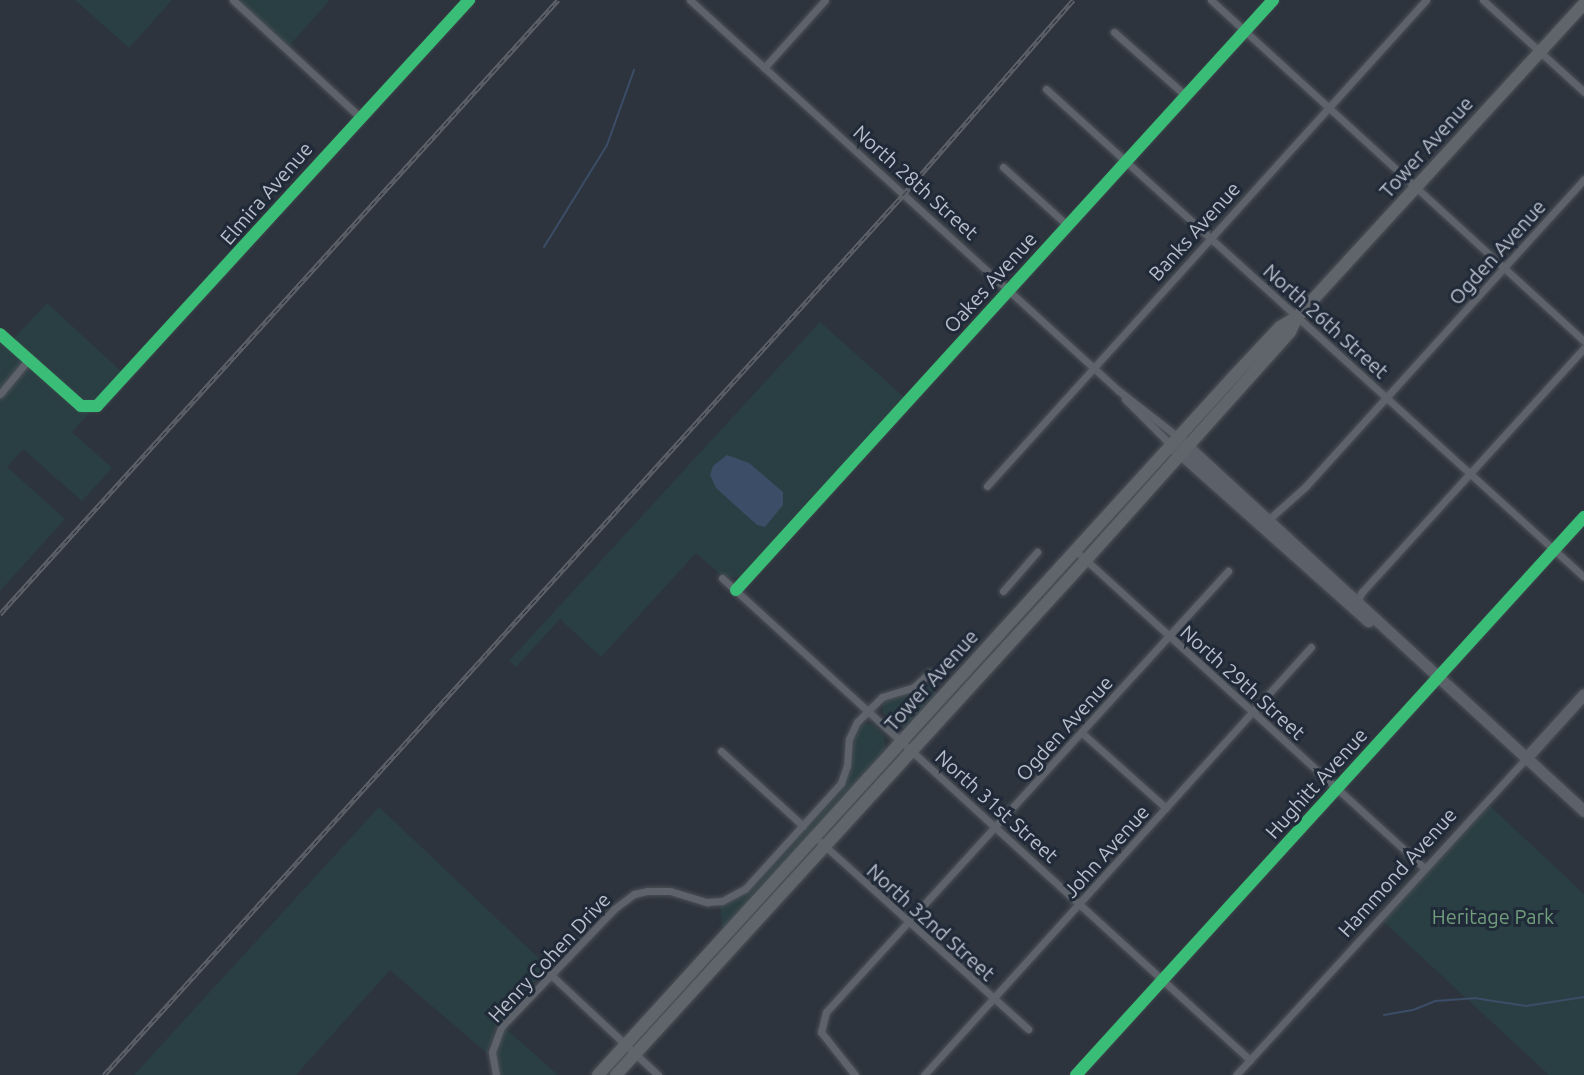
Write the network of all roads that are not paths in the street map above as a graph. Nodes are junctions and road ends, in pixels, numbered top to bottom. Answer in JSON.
{"nodes":[{"id":1,"x":233,"y":0,"type":"edge"},
{"id":2,"x":469,"y":0,"type":"edge"},
{"id":3,"x":690,"y":0,"type":"edge"},
{"id":4,"x":825,"y":0,"type":"edge"},
{"id":5,"x":1211,"y":0,"type":"edge"},
{"id":6,"x":1273,"y":0,"type":"edge"},
{"id":7,"x":1426,"y":0,"type":"edge"},
{"id":8,"x":1483,"y":0,"type":"edge"},
{"id":9,"x":1584,"y":4,"type":"edge"},
{"id":10,"x":1245,"y":31,"type":"junction"},
{"id":11,"x":1114,"y":32,"type":"dead end"},
{"id":12,"x":1540,"y":52,"type":"junction"},
{"id":13,"x":764,"y":68,"type":"junction"},
{"id":14,"x":1046,"y":89,"type":"dead end"},
{"id":15,"x":1584,"y":92,"type":"edge"},
{"id":16,"x":1186,"y":96,"type":"junction"},
{"id":17,"x":1328,"y":108,"type":"junction"},
{"id":18,"x":360,"y":117,"type":"junction"},
{"id":19,"x":1126,"y":162,"type":"junction"},
{"id":20,"x":1003,"y":167,"type":"dead end"},
{"id":21,"x":1584,"y":179,"type":"edge"},
{"id":22,"x":1416,"y":188,"type":"junction"},
{"id":23,"x":1067,"y":225,"type":"junction"},
{"id":24,"x":1209,"y":238,"type":"junction"},
{"id":25,"x":1504,"y":268,"type":"junction"},
{"id":26,"x":1008,"y":290,"type":"junction"},
{"id":27,"x":1297,"y":317,"type":"junction"},
{"id":28,"x":0,"y":334,"type":"edge"},
{"id":29,"x":1584,"y":341,"type":"edge"},
{"id":30,"x":1584,"y":348,"type":"edge"},
{"id":31,"x":28,"y":360,"type":"junction"},
{"id":32,"x":1092,"y":367,"type":"junction"},
{"id":33,"x":0,"y":394,"type":"edge"},
{"id":34,"x":1386,"y":397,"type":"junction"},
{"id":35,"x":1179,"y":446,"type":"junction"},
{"id":36,"x":1470,"y":474,"type":"junction"},
{"id":37,"x":987,"y":486,"type":"dead end"},
{"id":38,"x":1229,"y":497,"type":"junction"},
{"id":39,"x":1584,"y":517,"type":"edge"},
{"id":40,"x":1269,"y":520,"type":"junction"},
{"id":41,"x":1554,"y":550,"type":"junction"},
{"id":42,"x":1037,"y":552,"type":"dead end"},
{"id":43,"x":1081,"y":555,"type":"junction"},
{"id":44,"x":1228,"y":571,"type":"dead end"},
{"id":45,"x":1584,"y":577,"type":"edge"},
{"id":46,"x":722,"y":578,"type":"dead end"},
{"id":47,"x":736,"y":590,"type":"junction"},
{"id":48,"x":1003,"y":591,"type":"dead end"},
{"id":49,"x":1355,"y":606,"type":"junction"},
{"id":50,"x":1168,"y":636,"type":"junction"},
{"id":51,"x":1311,"y":647,"type":"dead end"},
{"id":52,"x":929,"y":673,"type":"dead end"},
{"id":53,"x":1437,"y":679,"type":"junction"},
{"id":54,"x":1584,"y":694,"type":"edge"},
{"id":55,"x":868,"y":710,"type":"junction"},
{"id":56,"x":1252,"y":713,"type":"junction"},
{"id":57,"x":1081,"y":732,"type":"junction"},
{"id":58,"x":907,"y":746,"type":"junction"},
{"id":59,"x":721,"y":751,"type":"dead end"},
{"id":60,"x":1526,"y":758,"type":"junction"},
{"id":61,"x":1337,"y":789,"type":"junction"},
{"id":62,"x":1166,"y":808,"type":"junction"},
{"id":63,"x":1584,"y":811,"type":"edge"},
{"id":64,"x":803,"y":826,"type":"junction"},
{"id":65,"x":997,"y":827,"type":"junction"},
{"id":66,"x":820,"y":842,"type":"junction"},
{"id":67,"x":1424,"y":868,"type":"junction"},
{"id":68,"x":1080,"y":903,"type":"junction"},
{"id":69,"x":908,"y":923,"type":"junction"},
{"id":70,"x":550,"y":974,"type":"junction"},
{"id":71,"x":1163,"y":980,"type":"junction"},
{"id":72,"x":993,"y":999,"type":"junction"},
{"id":73,"x":1028,"y":1029,"type":"dead end"},
{"id":74,"x":631,"y":1049,"type":"junction"},
{"id":75,"x":1250,"y":1060,"type":"junction"},
{"id":76,"x":496,"y":1075,"type":"edge"},
{"id":77,"x":598,"y":1075,"type":"edge"},
{"id":78,"x":616,"y":1075,"type":"edge"},
{"id":79,"x":658,"y":1075,"type":"edge"},
{"id":80,"x":855,"y":1075,"type":"edge"},
{"id":81,"x":924,"y":1075,"type":"edge"},
{"id":82,"x":1076,"y":1075,"type":"edge"},
{"id":83,"x":1236,"y":1075,"type":"edge"}],
"edges":[{"from":1,"to":18,"type":"street"},
{"from":2,"to":18,"type":"street","name":"Elmira Avenue"},
{"from":3,"to":13,"type":"street","name":"North 28th Street"},
{"from":4,"to":13,"type":"street"},
{"from":5,"to":10,"type":"street"},
{"from":6,"to":10,"type":"street","name":"Oakes Avenue"},
{"from":7,"to":17,"type":"street","name":"Banks Avenue"},
{"from":8,"to":12,"type":"street"},
{"from":9,"to":12,"type":"main road","name":"Tower Avenue"},
{"from":10,"to":16,"type":"street","name":"Oakes Avenue"},
{"from":10,"to":17,"type":"street"},
{"from":11,"to":16,"type":"street"},
{"from":12,"to":15,"type":"street"},
{"from":12,"to":22,"type":"main road","name":"Tower Avenue"},
{"from":13,"to":26,"type":"street","name":"North 28th Street"},
{"from":14,"to":19,"type":"street","name":"North 26th Street"},
{"from":16,"to":19,"type":"street","name":"Oakes Avenue"},
{"from":17,"to":22,"type":"street"},
{"from":17,"to":24,"type":"street","name":"Banks Avenue"},
{"from":18,"to":31,"type":"street","name":"Elmira Avenue"},
{"from":19,"to":23,"type":"street","name":"Oakes Avenue"},
{"from":19,"to":24,"type":"street","name":"North 26th Street"},
{"from":20,"to":23,"type":"street"},
{"from":21,"to":25,"type":"street","name":"Ogden Avenue"},
{"from":22,"to":25,"type":"street"},
{"from":22,"to":27,"type":"main road","name":"Tower Avenue"},
{"from":23,"to":26,"type":"street","name":"Oakes Avenue"},
{"from":24,"to":27,"type":"street","name":"North 26th Street"},
{"from":24,"to":32,"type":"street","name":"Banks Avenue"},
{"from":25,"to":29,"type":"street"},
{"from":25,"to":34,"type":"street","name":"Ogden Avenue"},
{"from":26,"to":32,"type":"street","name":"North 28th Street"},
{"from":26,"to":47,"type":"street","name":"Oakes Avenue"},
{"from":27,"to":34,"type":"street","name":"North 26th Street"},
{"from":27,"to":35,"type":"main road","name":"Tower Avenue"},
{"from":28,"to":31,"type":"street"},
{"from":30,"to":36,"type":"street"},
{"from":31,"to":33,"type":"street"},
{"from":32,"to":35,"type":"street","name":"North 28th Street"},
{"from":32,"to":37,"type":"street","name":"Banks Avenue"},
{"from":34,"to":36,"type":"street","name":"North 26th Street"},
{"from":34,"to":40,"type":"street","name":"Ogden Avenue"},
{"from":35,"to":38,"type":"main road","name":"North 28th Street"},
{"from":35,"to":40,"type":"main road","name":"North 28th Street"},
{"from":35,"to":43,"type":"main road","name":"Tower Avenue"},
{"from":36,"to":41,"type":"street","name":"North 26th Street"},
{"from":36,"to":49,"type":"street"},
{"from":38,"to":40,"type":"street"},
{"from":38,"to":49,"type":"main road","name":"North 28th Street"},
{"from":39,"to":41,"type":"street","name":"Hughitt Avenue"},
{"from":40,"to":49,"type":"main road","name":"North 28th Street"},
{"from":41,"to":45,"type":"street","name":"North 26th Street"},
{"from":41,"to":53,"type":"street","name":"Hughitt Avenue"},
{"from":42,"to":48,"type":"street"},
{"from":43,"to":50,"type":"street","name":"North 29th Street"},
{"from":43,"to":58,"type":"main road","name":"Tower Avenue"},
{"from":44,"to":50,"type":"street","name":"Ogden Avenue"},
{"from":46,"to":47,"type":"street","name":"North 31st Street"},
{"from":47,"to":55,"type":"street","name":"North 31st Street"},
{"from":49,"to":53,"type":"main road","name":"North 28th Street"},
{"from":50,"to":56,"type":"street","name":"North 29th Street"},
{"from":50,"to":57,"type":"street","name":"Ogden Avenue"},
{"from":51,"to":56,"type":"street","name":"John Avenue"},
{"from":52,"to":55,"type":"street"},
{"from":53,"to":60,"type":"main road","name":"North 28th Street"},
{"from":53,"to":61,"type":"street","name":"Hughitt Avenue"},
{"from":54,"to":60,"type":"main road","name":"Hammond Avenue"},
{"from":55,"to":58,"type":"street","name":"North 31st Street"},
{"from":55,"to":64,"type":"street","name":"Henry Cohen Drive"},
{"from":56,"to":61,"type":"street","name":"North 29th Street"},
{"from":56,"to":62,"type":"street","name":"John Avenue"},
{"from":57,"to":62,"type":"street"},
{"from":57,"to":65,"type":"street","name":"Ogden Avenue"},
{"from":58,"to":65,"type":"street","name":"North 31st Street"},
{"from":58,"to":66,"type":"main road","name":"Tower Avenue"},
{"from":59,"to":64,"type":"street"},
{"from":60,"to":63,"type":"main road","name":"North 28th Street"},
{"from":60,"to":67,"type":"street","name":"Hammond Avenue"},
{"from":61,"to":67,"type":"street","name":"North 29th Street"},
{"from":61,"to":71,"type":"street","name":"Hughitt Avenue"},
{"from":62,"to":68,"type":"street","name":"John Avenue"},
{"from":64,"to":70,"type":"street","name":"Henry Cohen Drive"},
{"from":65,"to":68,"type":"street","name":"North 31st Street"},
{"from":65,"to":69,"type":"street","name":"Ogden Avenue"},
{"from":66,"to":69,"type":"street","name":"North 32nd Street"},
{"from":66,"to":74,"type":"main road","name":"Tower Avenue"},
{"from":67,"to":75,"type":"street","name":"Hammond Avenue"},
{"from":68,"to":71,"type":"street","name":"North 31st Street"},
{"from":68,"to":72,"type":"street","name":"John Avenue"},
{"from":69,"to":72,"type":"street","name":"North 32nd Street"},
{"from":69,"to":80,"type":"street","name":"Ogden Avenue"},
{"from":70,"to":74,"type":"street"},
{"from":70,"to":76,"type":"street","name":"Henry Cohen Drive"},
{"from":71,"to":75,"type":"street","name":"North 31st Street"},
{"from":71,"to":82,"type":"street","name":"Hughitt Avenue"},
{"from":72,"to":73,"type":"street","name":"North 32nd Street"},
{"from":72,"to":81,"type":"street","name":"John Avenue"},
{"from":74,"to":77,"type":"main road","name":"Tower Avenue"},
{"from":74,"to":78,"type":"main road","name":"Tower Avenue"},
{"from":74,"to":79,"type":"street"},
{"from":75,"to":83,"type":"street","name":"Hammond Avenue"}]}
